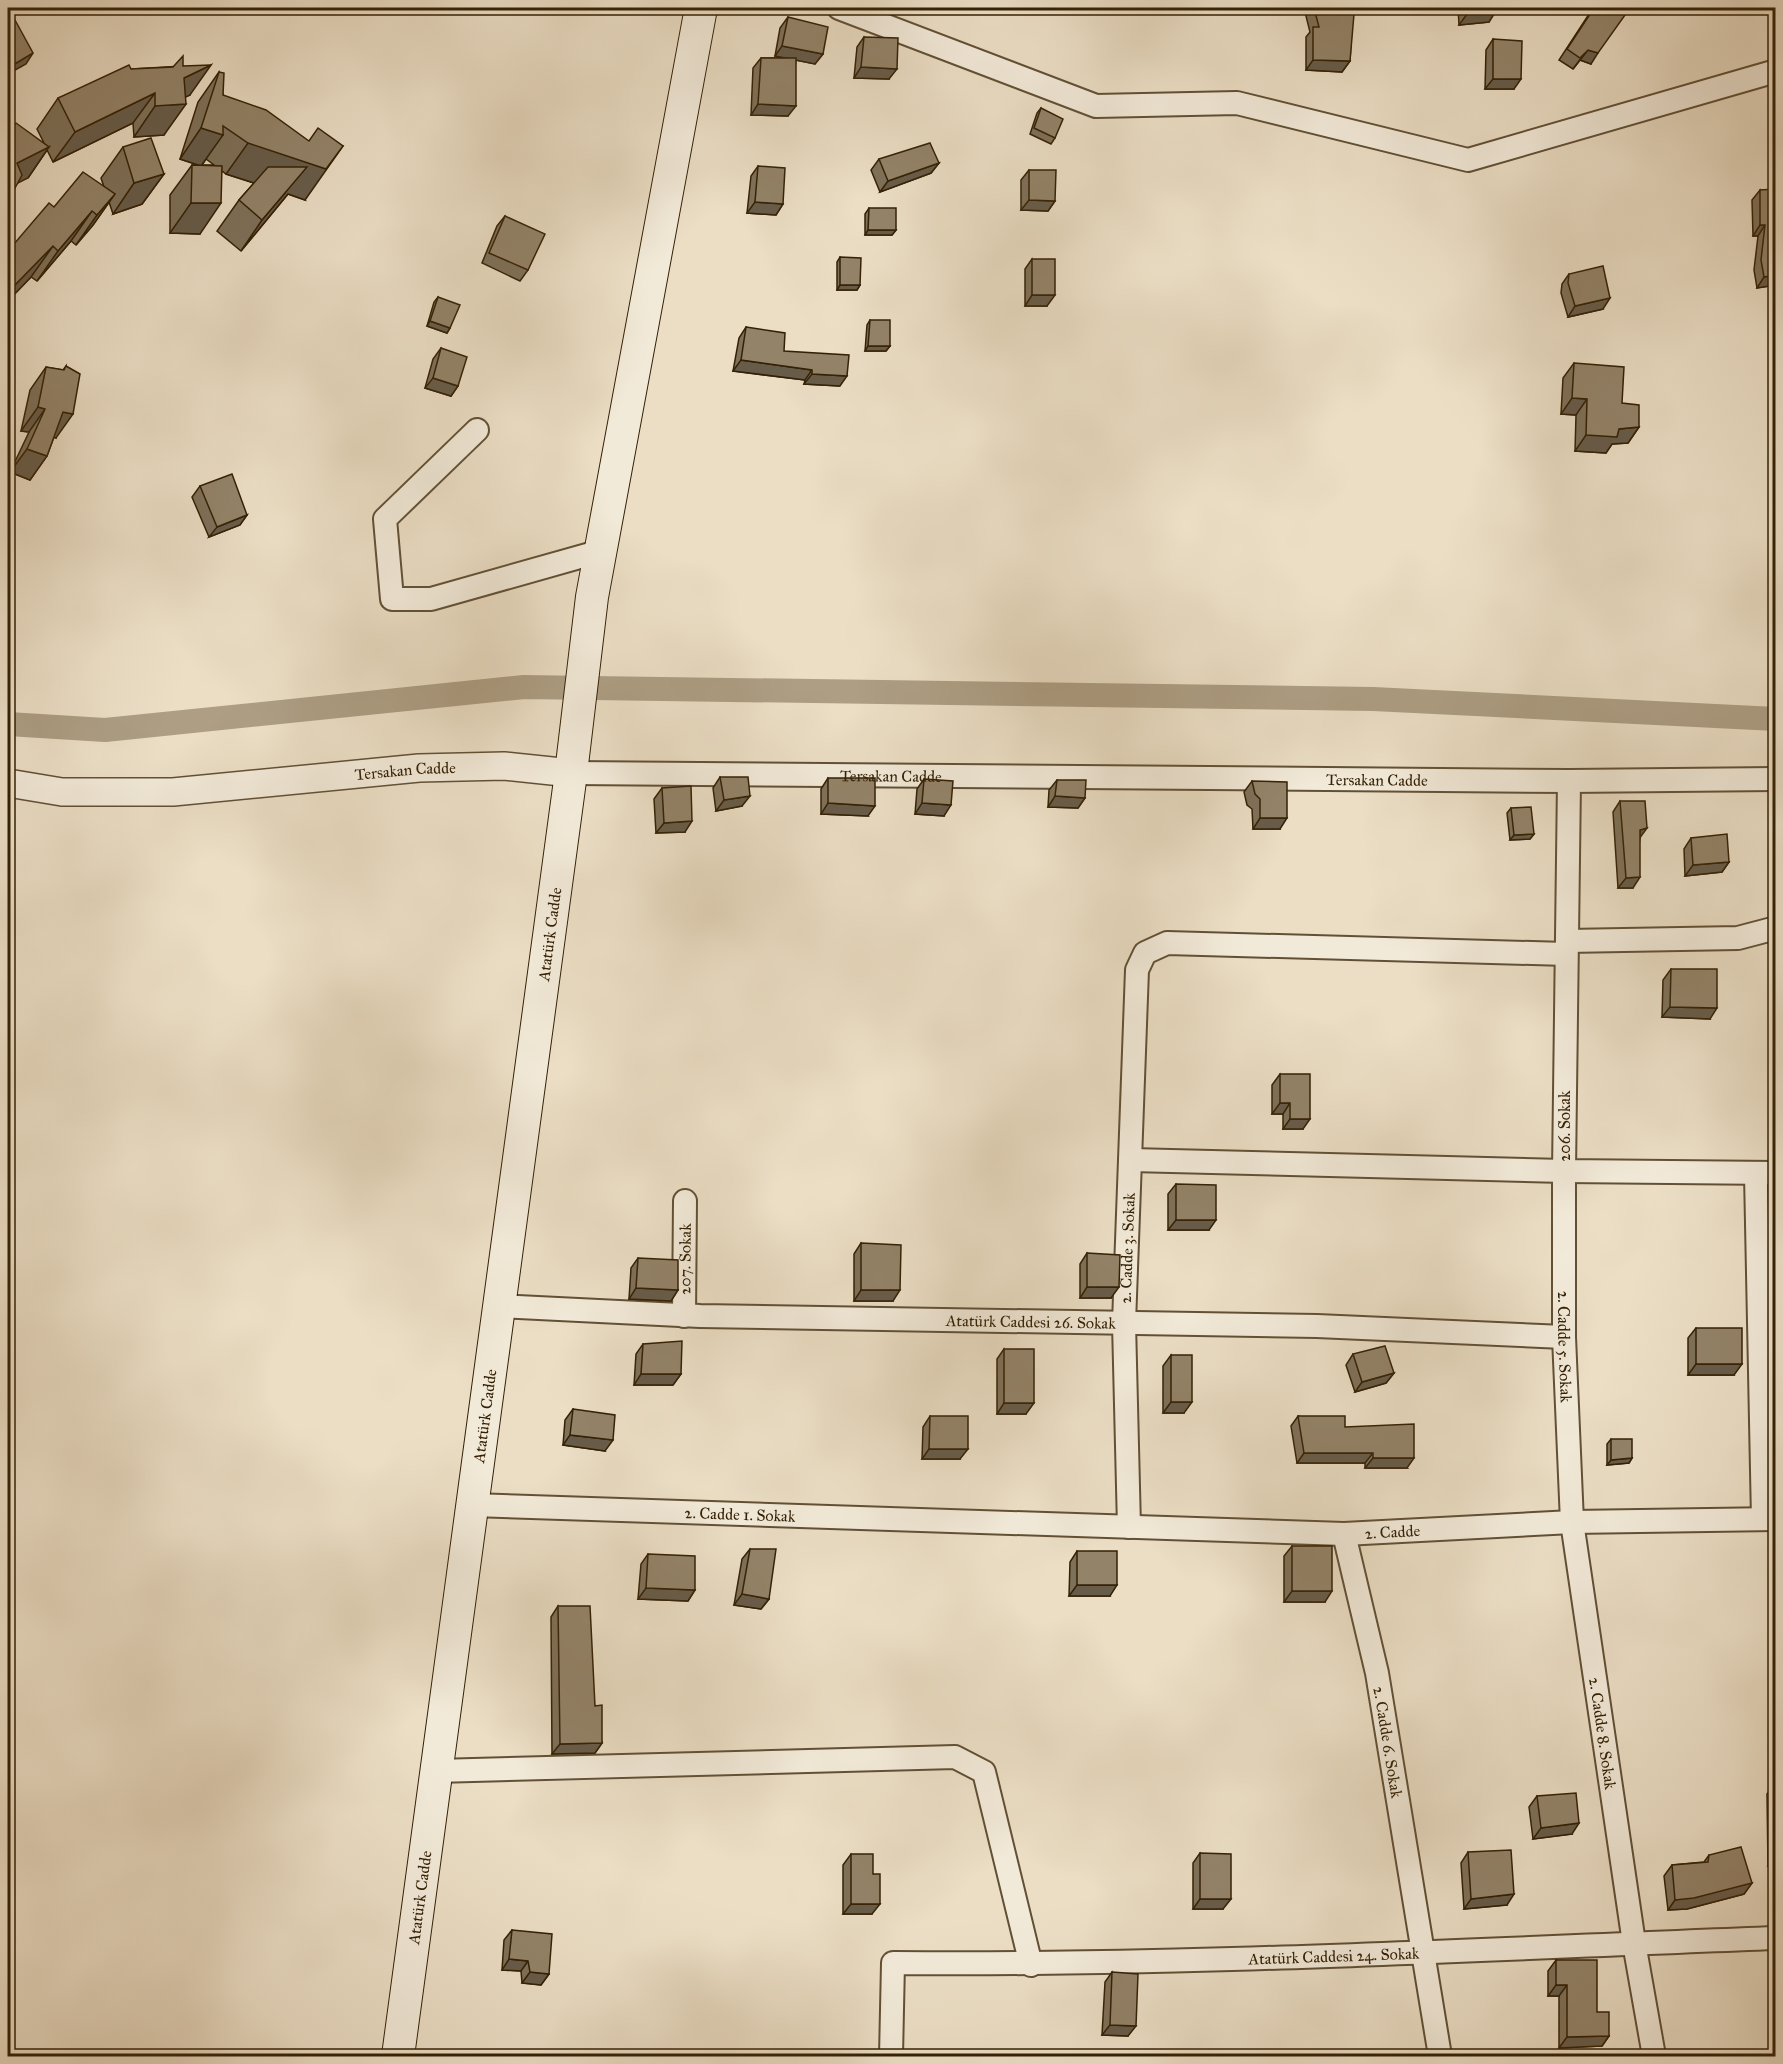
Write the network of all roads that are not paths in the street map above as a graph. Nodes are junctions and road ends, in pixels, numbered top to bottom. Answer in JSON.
{"nodes":[{"id":1,"x":701,"y":8,"type":"edge"},
{"id":2,"x":838,"y":8,"type":"edge"},
{"id":3,"x":1776,"y":72,"type":"edge"},
{"id":4,"x":477,"y":430,"type":"dead end"},
{"id":5,"x":601,"y":551,"type":"junction"},
{"id":6,"x":571,"y":773,"type":"junction"},
{"id":7,"x":1776,"y":778,"type":"edge"},
{"id":8,"x":1569,"y":781,"type":"junction"},
{"id":9,"x":8,"y":783,"type":"edge"},
{"id":10,"x":1776,"y":928,"type":"edge"},
{"id":11,"x":1566,"y":948,"type":"junction"},
{"id":12,"x":1131,"y":1160,"type":"junction"},
{"id":13,"x":1564,"y":1171,"type":"junction"},
{"id":14,"x":1766,"y":1173,"type":"edge"},
{"id":15,"x":685,"y":1201,"type":"dead end"},
{"id":16,"x":499,"y":1306,"type":"junction"},
{"id":17,"x":684,"y":1316,"type":"junction"},
{"id":18,"x":1124,"y":1323,"type":"junction"},
{"id":19,"x":1564,"y":1337,"type":"junction"},
{"id":20,"x":472,"y":1505,"type":"junction"},
{"id":21,"x":1769,"y":1519,"type":"edge"},
{"id":22,"x":1572,"y":1522,"type":"junction"},
{"id":23,"x":1008,"y":1523,"type":"joint"},
{"id":24,"x":1129,"y":1527,"type":"junction"},
{"id":25,"x":1344,"y":1534,"type":"junction"},
{"id":26,"x":436,"y":1771,"type":"junction"},
{"id":27,"x":1776,"y":1938,"type":"edge"},
{"id":28,"x":1634,"y":1943,"type":"junction"},
{"id":29,"x":1424,"y":1953,"type":"junction"},
{"id":30,"x":1030,"y":1965,"type":"junction"},
{"id":31,"x":398,"y":2056,"type":"edge"},
{"id":32,"x":891,"y":2056,"type":"edge"},
{"id":33,"x":1440,"y":2056,"type":"edge"},
{"id":34,"x":1654,"y":2056,"type":"edge"}],
"edges":[{"from":1,"to":5,"type":"main road","name":"Atatürk Cadde"},
{"from":2,"to":3,"type":"street"},
{"from":4,"to":5,"type":"street"},
{"from":5,"to":6,"type":"main road","name":"Atatürk Cadde"},
{"from":6,"to":8,"type":"street","name":"Tersakan Cadde"},
{"from":6,"to":9,"type":"street","name":"Tersakan Cadde"},
{"from":6,"to":16,"type":"main road","name":"Atatürk Cadde"},
{"from":7,"to":8,"type":"street","name":"Tersakan Cadde"},
{"from":8,"to":11,"type":"street","name":"206. Sokak"},
{"from":10,"to":11,"type":"street"},
{"from":11,"to":12,"type":"street","name":"2. Cadde 3. Sokak"},
{"from":11,"to":13,"type":"street","name":"206. Sokak"},
{"from":12,"to":13,"type":"street"},
{"from":12,"to":18,"type":"street","name":"2. Cadde 3. Sokak"},
{"from":13,"to":14,"type":"street","name":"206. Sokak"},
{"from":13,"to":19,"type":"street","name":"2. Cadde 5. Sokak"},
{"from":14,"to":21,"type":"street"},
{"from":15,"to":17,"type":"street","name":"207. Sokak"},
{"from":16,"to":17,"type":"street","name":"Atatürk Caddesi 26. Sokak"},
{"from":16,"to":20,"type":"main road","name":"Atatürk Cadde"},
{"from":17,"to":18,"type":"street","name":"Atatürk Caddesi 26. Sokak"},
{"from":18,"to":19,"type":"street","name":"Atatürk Caddesi 26. Sokak"},
{"from":18,"to":24,"type":"street","name":"2. Cadde 3. Sokak"},
{"from":19,"to":22,"type":"street","name":"2. Cadde 5. Sokak"},
{"from":20,"to":23,"type":"street","name":"2. Cadde 1. Sokak"},
{"from":20,"to":26,"type":"main road","name":"Atatürk Cadde"},
{"from":21,"to":22,"type":"street","name":"2. Cadde"},
{"from":22,"to":25,"type":"street","name":"2. Cadde"},
{"from":22,"to":28,"type":"street","name":"2. Cadde 8. Sokak"},
{"from":23,"to":24,"type":"street","name":"2. Cadde"},
{"from":24,"to":25,"type":"street","name":"2. Cadde"},
{"from":25,"to":29,"type":"street","name":"2. Cadde 6. Sokak"},
{"from":26,"to":30,"type":"street"},
{"from":26,"to":31,"type":"main road","name":"Atatürk Cadde"},
{"from":27,"to":28,"type":"street","name":"Atatürk Caddesi 24. Sokak"},
{"from":28,"to":29,"type":"street","name":"Atatürk Caddesi 24. Sokak"},
{"from":28,"to":34,"type":"street","name":"2. Cadde 8. Sokak"},
{"from":29,"to":30,"type":"street","name":"Atatürk Caddesi 24. Sokak"},
{"from":29,"to":33,"type":"street","name":"2. Cadde 6. Sokak"},
{"from":30,"to":32,"type":"street","name":"Atatürk Caddesi 24. Sokak"}]}
